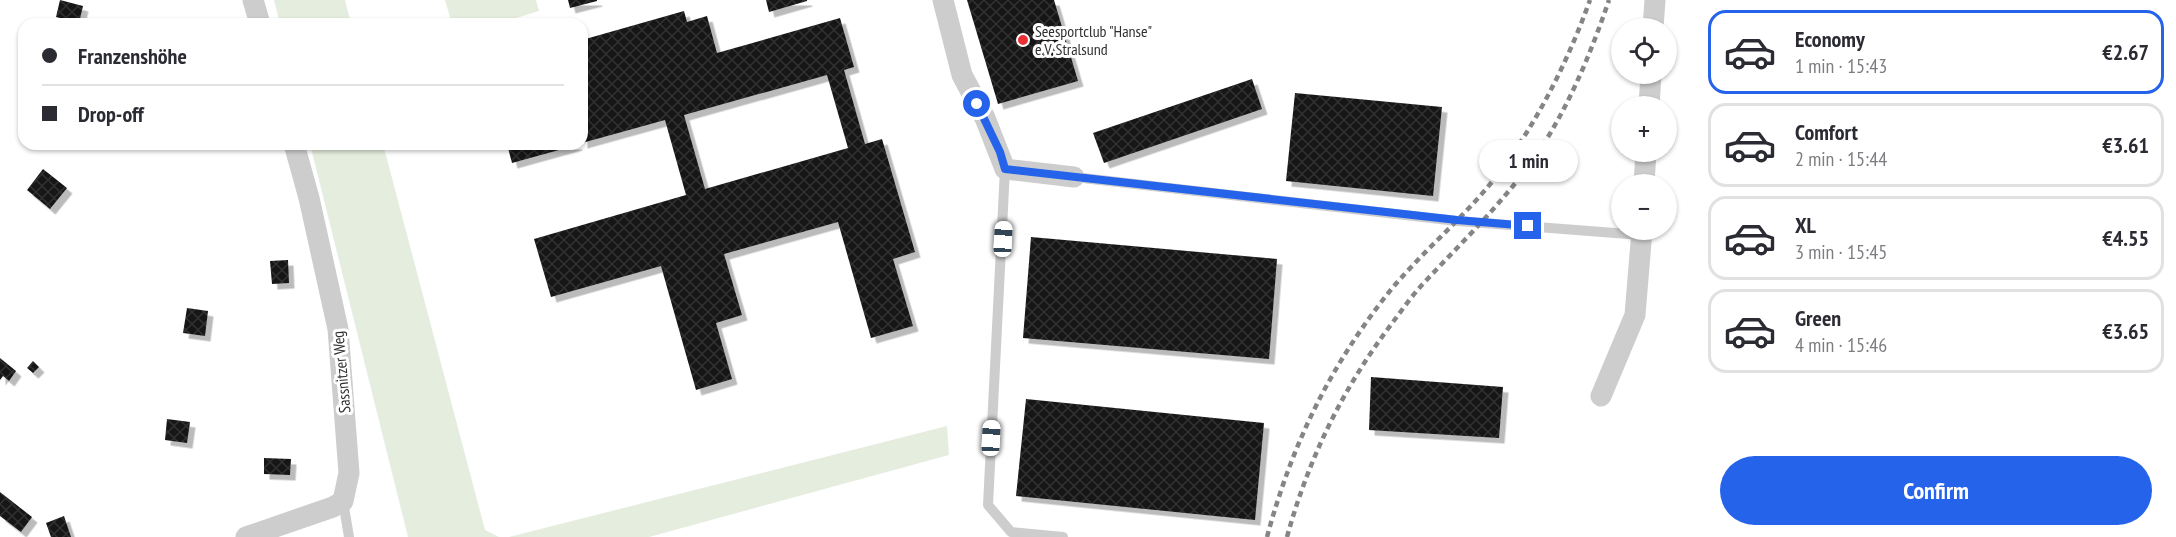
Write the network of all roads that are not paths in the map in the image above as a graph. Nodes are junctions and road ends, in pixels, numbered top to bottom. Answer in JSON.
{"nodes":[{"id":1,"x":254,"y":0,"type":"edge"},
{"id":2,"x":943,"y":0,"type":"edge"},
{"id":3,"x":1655,"y":0,"type":"edge"},
{"id":4,"x":258,"y":18,"type":"edge"},
{"id":5,"x":1654,"y":18,"type":"edge"},
{"id":6,"x":296,"y":150,"type":"edge"},
{"id":7,"x":1005,"y":169,"type":"junction"},
{"id":8,"x":1074,"y":177,"type":"joint"},
{"id":9,"x":1611,"y":230,"type":"edge"},
{"id":10,"x":1641,"y":240,"type":"edge"},
{"id":11,"x":1601,"y":396,"type":"dead end"},
{"id":12,"x":343,"y":501,"type":"junction"},
{"id":13,"x":246,"y":537,"type":"edge"},
{"id":14,"x":349,"y":537,"type":"edge"},
{"id":15,"x":1063,"y":537,"type":"edge"}],
"edges":[{"from":1,"to":4,"type":"street"},
{"from":2,"to":7,"type":"street"},
{"from":3,"to":5,"type":"street"},
{"from":6,"to":12,"type":"street","name":"Sassnitzer Weg"},
{"from":7,"to":8,"type":"street"},
{"from":7,"to":15,"type":"lane"},
{"from":8,"to":9,"type":"lane"},
{"from":10,"to":11,"type":"street"},
{"from":12,"to":13,"type":"street"},
{"from":12,"to":14,"type":"lane"}]}
